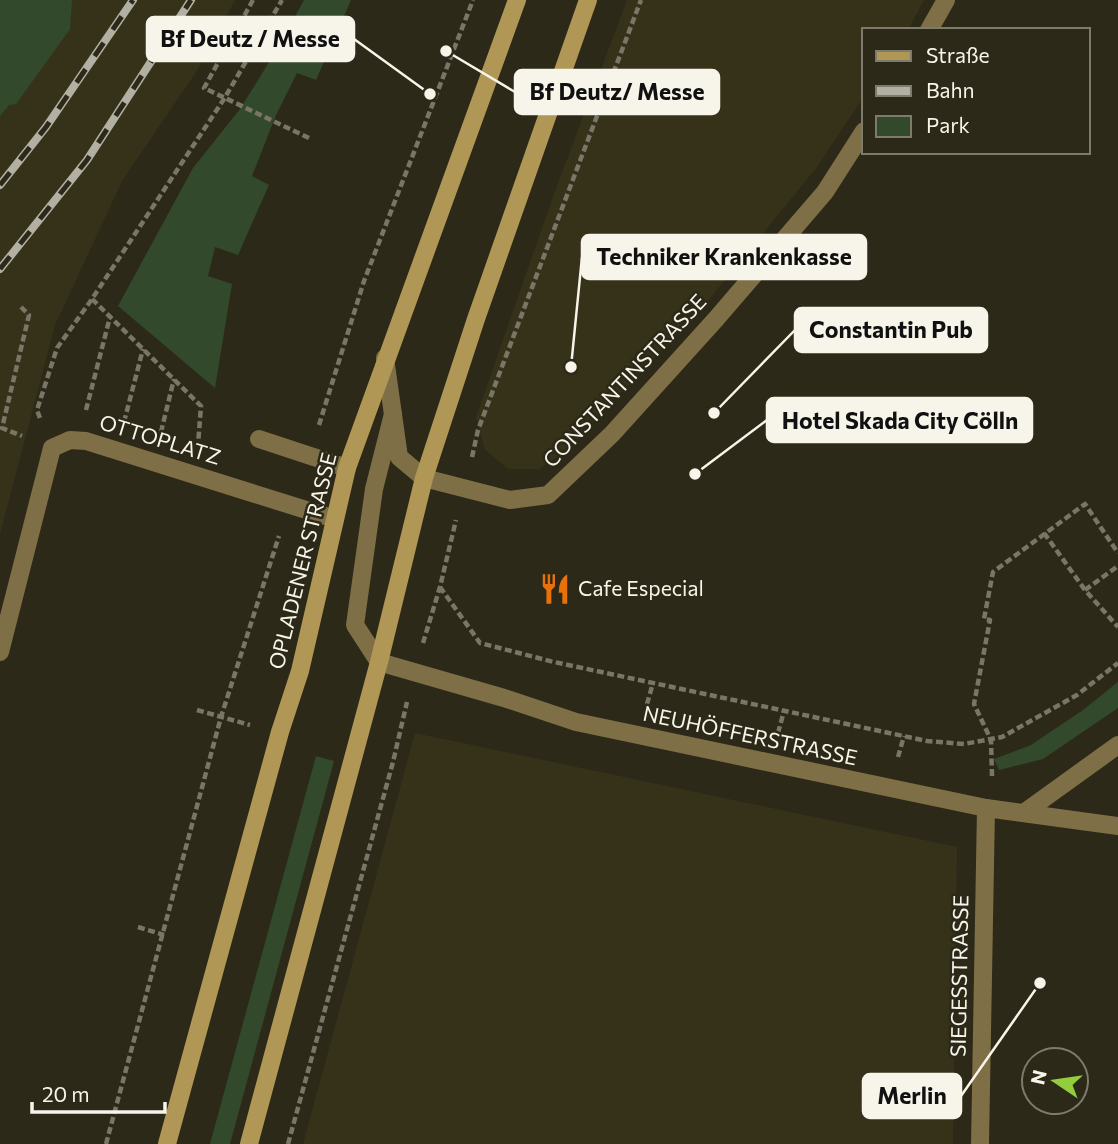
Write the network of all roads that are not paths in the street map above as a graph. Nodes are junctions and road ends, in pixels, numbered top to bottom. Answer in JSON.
{"nodes":[{"id":1,"x":517,"y":0,"type":"edge"},
{"id":2,"x":588,"y":0,"type":"edge"},
{"id":3,"x":946,"y":0,"type":"edge"},
{"id":4,"x":930,"y":28,"type":"edge"},
{"id":5,"x":862,"y":134,"type":"edge"},
{"id":6,"x":385,"y":358,"type":"junction"},
{"id":7,"x":393,"y":414,"type":"junction"},
{"id":8,"x":259,"y":439,"type":"dead end"},
{"id":9,"x":347,"y":468,"type":"junction"},
{"id":10,"x":424,"y":478,"type":"junction"},
{"id":11,"x":335,"y":519,"type":"junction"},
{"id":12,"x":4,"y":617,"type":"edge"},
{"id":13,"x":0,"y":652,"type":"edge"},
{"id":14,"x":379,"y":662,"type":"junction"},
{"id":15,"x":1118,"y":746,"type":"edge"},
{"id":16,"x":986,"y":808,"type":"junction"},
{"id":17,"x":1025,"y":812,"type":"junction"},
{"id":18,"x":1118,"y":825,"type":"edge"},
{"id":19,"x":167,"y":1144,"type":"edge"},
{"id":20,"x":249,"y":1144,"type":"edge"},
{"id":21,"x":980,"y":1144,"type":"edge"}],
"edges":[{"from":1,"to":6,"type":"main road","name":"OPLADENER STRASSE"},
{"from":2,"to":10,"type":"main road"},
{"from":3,"to":4,"type":"street"},
{"from":5,"to":10,"type":"street","name":"CONSTANTINSTRASSE"},
{"from":6,"to":7,"type":"street"},
{"from":6,"to":9,"type":"main road","name":"OPLADENER STRASSE"},
{"from":7,"to":10,"type":"street"},
{"from":7,"to":14,"type":"street"},
{"from":8,"to":9,"type":"street"},
{"from":9,"to":11,"type":"main road","name":"OPLADENER STRASSE"},
{"from":10,"to":14,"type":"main road"},
{"from":11,"to":12,"type":"street","name":"OTTOPLATZ"},
{"from":11,"to":19,"type":"main road","name":"OPLADENER STRASSE"},
{"from":12,"to":13,"type":"street"},
{"from":14,"to":16,"type":"street","name":"NEUHÖFFERSTRASSE"},
{"from":14,"to":20,"type":"main road"},
{"from":15,"to":17,"type":"street"},
{"from":16,"to":17,"type":"street","name":"NEUHÖFFERSTRASSE"},
{"from":16,"to":21,"type":"street","name":"SIEGESSTRASSE"},
{"from":17,"to":18,"type":"street","name":"NEUHÖFFERSTRASSE"}]}
